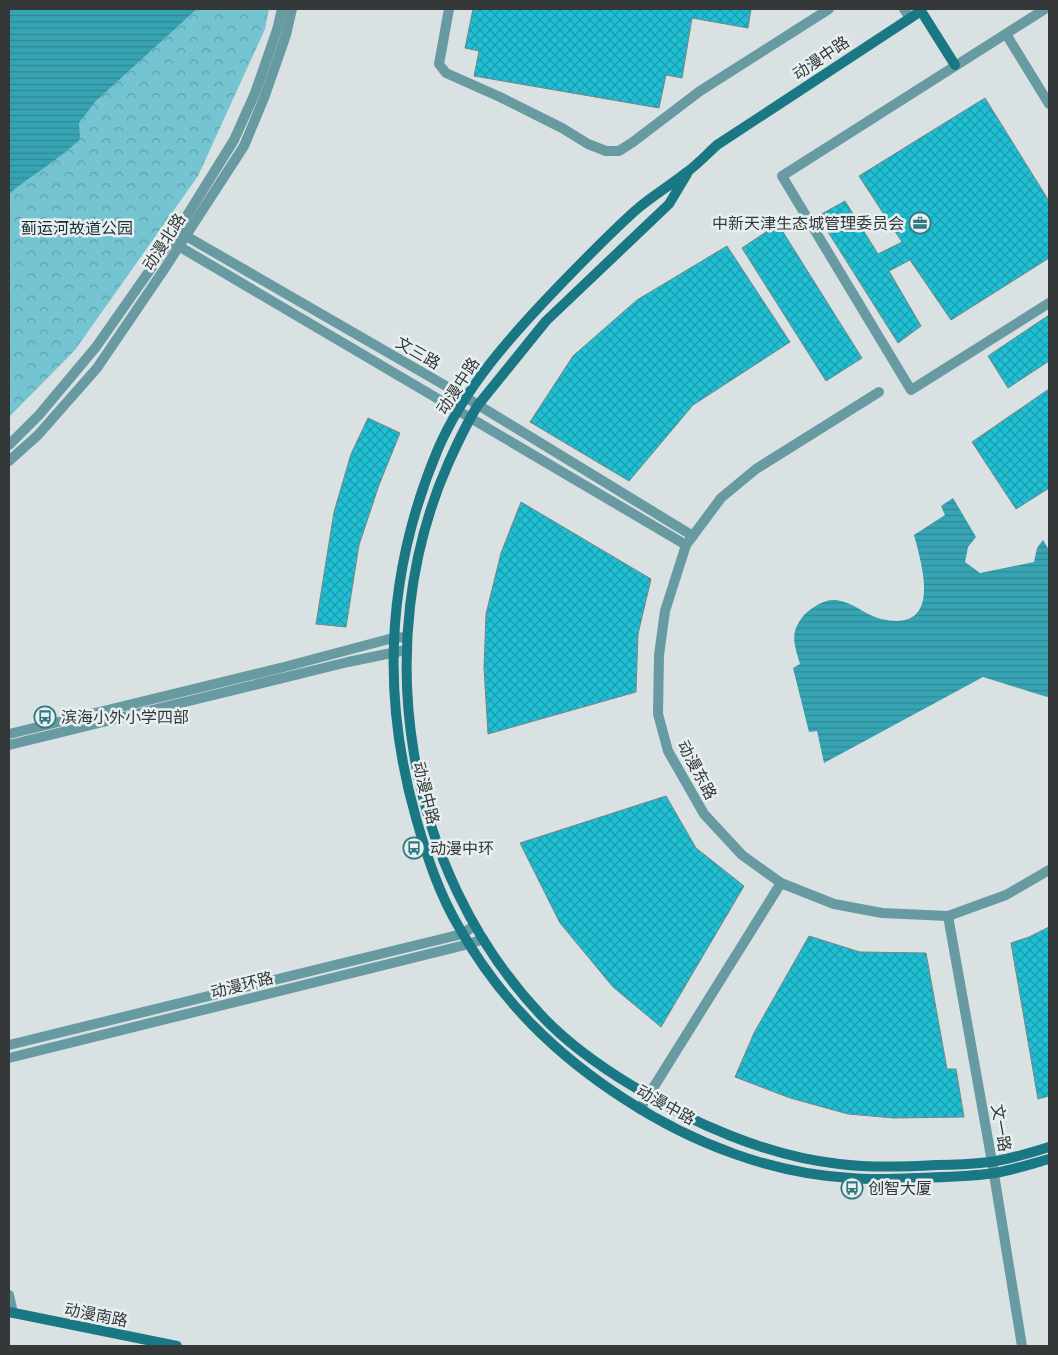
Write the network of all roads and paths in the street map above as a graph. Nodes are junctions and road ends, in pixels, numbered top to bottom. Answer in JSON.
{"nodes":[{"id":1,"x":282,"y":9,"type":"edge"},
{"id":2,"x":292,"y":9,"type":"edge"},
{"id":3,"x":448,"y":9,"type":"edge"},
{"id":4,"x":829,"y":9,"type":"edge"},
{"id":5,"x":904,"y":9,"type":"edge"},
{"id":6,"x":1045,"y":9,"type":"edge"},
{"id":7,"x":910,"y":18,"type":"junction"},
{"id":8,"x":1006,"y":34,"type":"junction"},
{"id":9,"x":955,"y":65,"type":"junction"},
{"id":10,"x":1049,"y":104,"type":"edge"},
{"id":11,"x":689,"y":171,"type":"junction"},
{"id":12,"x":182,"y":233,"type":"junction"},
{"id":13,"x":174,"y":244,"type":"junction"},
{"id":14,"x":1049,"y":303,"type":"edge"},
{"id":15,"x":879,"y":392,"type":"dead end"},
{"id":16,"x":465,"y":397,"type":"junction"},
{"id":17,"x":478,"y":405,"type":"junction"},
{"id":18,"x":457,"y":410,"type":"junction"},
{"id":19,"x":470,"y":418,"type":"junction"},
{"id":20,"x":9,"y":444,"type":"edge"},
{"id":21,"x":9,"y":461,"type":"edge"},
{"id":22,"x":693,"y":536,"type":"junction"},
{"id":23,"x":686,"y":545,"type":"junction"},
{"id":24,"x":407,"y":637,"type":"junction"},
{"id":25,"x":393,"y":638,"type":"junction"},
{"id":26,"x":406,"y":650,"type":"junction"},
{"id":27,"x":392,"y":652,"type":"junction"},
{"id":28,"x":9,"y":734,"type":"edge"},
{"id":29,"x":9,"y":745,"type":"edge"},
{"id":30,"x":1049,"y":870,"type":"edge"},
{"id":31,"x":781,"y":883,"type":"junction"},
{"id":32,"x":948,"y":916,"type":"junction"},
{"id":33,"x":474,"y":926,"type":"junction"},
{"id":34,"x":462,"y":934,"type":"junction"},
{"id":35,"x":483,"y":939,"type":"junction"},
{"id":36,"x":470,"y":944,"type":"junction"},
{"id":37,"x":9,"y":1045,"type":"edge"},
{"id":38,"x":9,"y":1058,"type":"edge"},
{"id":39,"x":649,"y":1096,"type":"junction"},
{"id":40,"x":640,"y":1109,"type":"junction"},
{"id":41,"x":1049,"y":1147,"type":"edge"},
{"id":42,"x":1049,"y":1159,"type":"edge"},
{"id":43,"x":992,"y":1162,"type":"junction"},
{"id":44,"x":993,"y":1173,"type":"junction"},
{"id":45,"x":9,"y":1294,"type":"edge"},
{"id":46,"x":11,"y":1313,"type":"edge"},
{"id":47,"x":177,"y":1346,"type":"edge"},
{"id":48,"x":1022,"y":1346,"type":"edge"}],
"edges":[{"from":1,"to":12,"type":"street","name":"动漫北路"},
{"from":2,"to":12,"type":"street","name":"动漫北路"},
{"from":3,"to":4,"type":"street"},
{"from":5,"to":7,"type":"street"},
{"from":6,"to":8,"type":"street"},
{"from":7,"to":9,"type":"street"},
{"from":7,"to":11,"type":"street","name":"动漫中路"},
{"from":8,"to":9,"type":"street"},
{"from":8,"to":10,"type":"street"},
{"from":9,"to":14,"type":"street"},
{"from":11,"to":16,"type":"street","name":"动漫中路"},
{"from":11,"to":17,"type":"street","name":"动漫中路"},
{"from":12,"to":13,"type":"street","name":"动漫北路"},
{"from":12,"to":16,"type":"street","name":"文三路"},
{"from":13,"to":18,"type":"street","name":"文三路"},
{"from":13,"to":20,"type":"street","name":"动漫北路"},
{"from":13,"to":21,"type":"street","name":"动漫北路"},
{"from":15,"to":22,"type":"street","name":"动漫东路"},
{"from":16,"to":17,"type":"street","name":"文三路"},
{"from":16,"to":18,"type":"street","name":"动漫中路"},
{"from":17,"to":19,"type":"street","name":"动漫中路"},
{"from":17,"to":22,"type":"street","name":"文三路"},
{"from":18,"to":19,"type":"street","name":"文三路"},
{"from":18,"to":25,"type":"street","name":"动漫中路"},
{"from":19,"to":23,"type":"street","name":"文三路"},
{"from":19,"to":24,"type":"street","name":"动漫中路"},
{"from":22,"to":23,"type":"street","name":"动漫东路"},
{"from":23,"to":31,"type":"street","name":"动漫东路"},
{"from":24,"to":25,"type":"street"},
{"from":24,"to":26,"type":"street","name":"动漫中路"},
{"from":25,"to":27,"type":"street","name":"动漫中路"},
{"from":25,"to":28,"type":"street"},
{"from":26,"to":27,"type":"street"},
{"from":26,"to":33,"type":"street","name":"动漫中路"},
{"from":27,"to":29,"type":"street"},
{"from":27,"to":34,"type":"street","name":"动漫中路"},
{"from":30,"to":32,"type":"street","name":"动漫东路"},
{"from":31,"to":32,"type":"street","name":"动漫东路"},
{"from":31,"to":39,"type":"street"},
{"from":32,"to":43,"type":"street","name":"文一路"},
{"from":33,"to":34,"type":"street","name":"动漫环路"},
{"from":33,"to":35,"type":"street","name":"动漫中路"},
{"from":34,"to":36,"type":"street","name":"动漫中路"},
{"from":34,"to":37,"type":"street","name":"动漫环路"},
{"from":35,"to":36,"type":"street","name":"动漫环路"},
{"from":35,"to":39,"type":"street","name":"动漫中路"},
{"from":36,"to":38,"type":"street","name":"动漫环路"},
{"from":36,"to":40,"type":"street","name":"动漫中路"},
{"from":39,"to":40,"type":"street"},
{"from":39,"to":43,"type":"street","name":"动漫中路"},
{"from":40,"to":44,"type":"street","name":"动漫中路"},
{"from":41,"to":43,"type":"street","name":"动漫中路"},
{"from":42,"to":44,"type":"street","name":"动漫中路"},
{"from":43,"to":44,"type":"street","name":"文一路"},
{"from":44,"to":48,"type":"street","name":"文一路"},
{"from":45,"to":46,"type":"street"},
{"from":46,"to":47,"type":"street","name":"动漫南路"}]}
